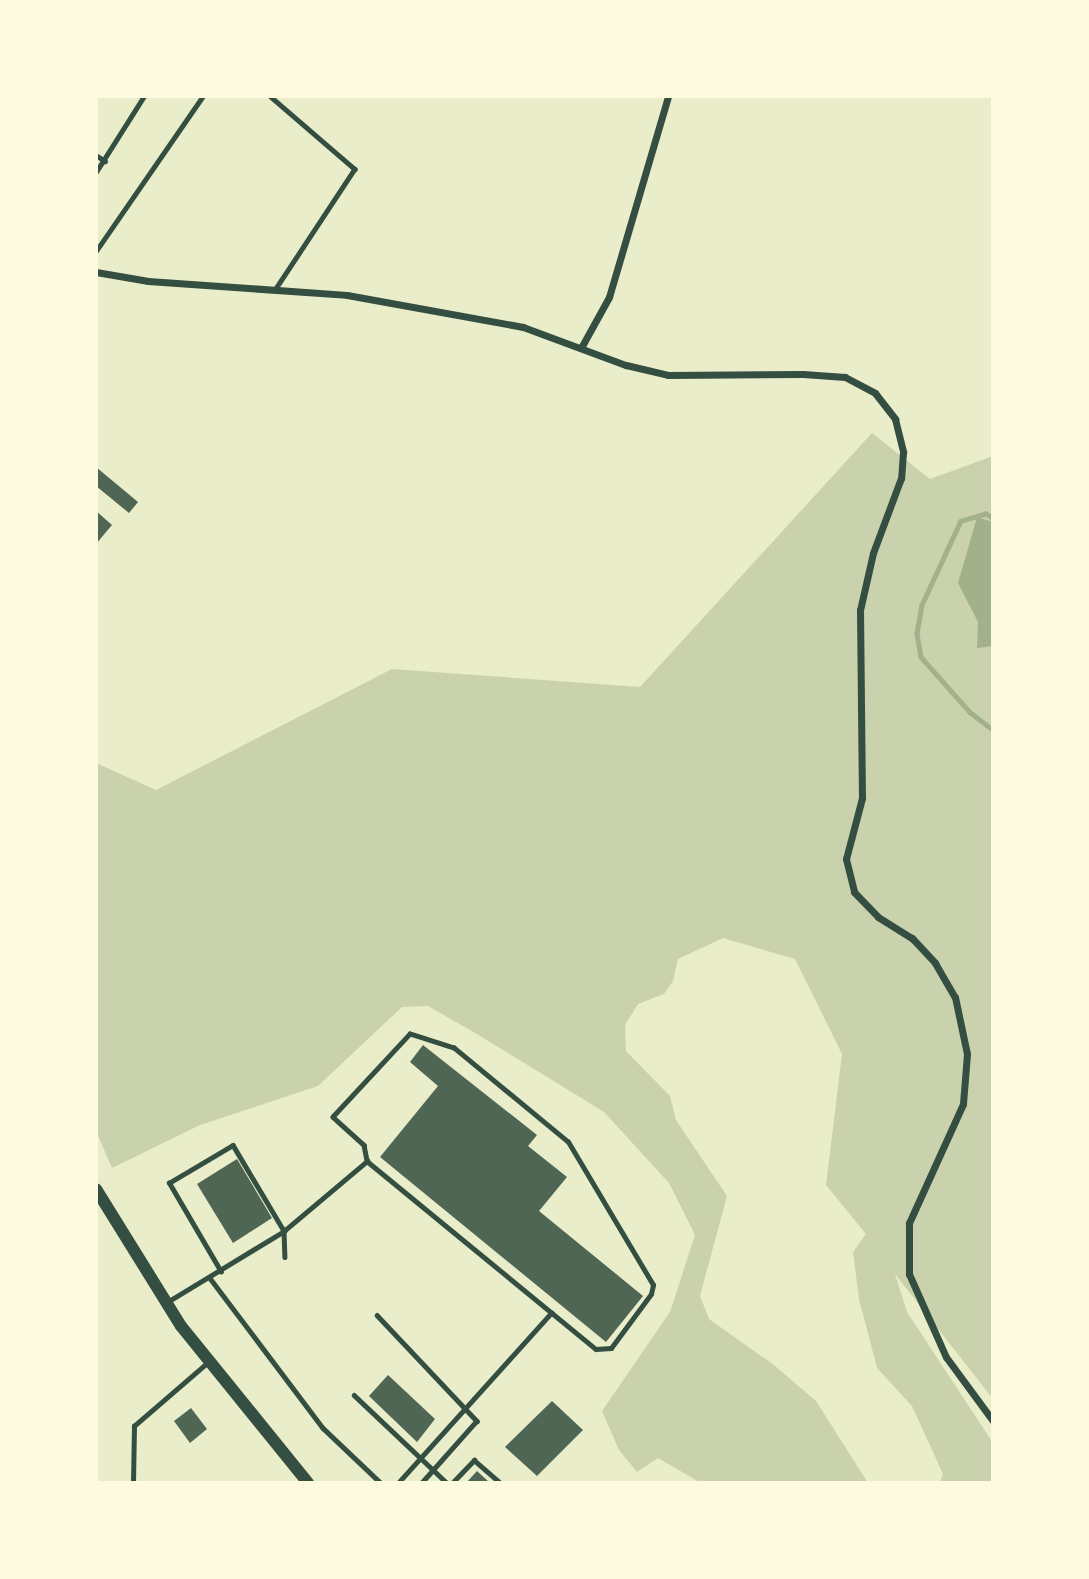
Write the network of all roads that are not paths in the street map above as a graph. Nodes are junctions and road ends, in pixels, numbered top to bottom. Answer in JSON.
{"nodes":[{"id":1,"x":144,"y":96,"type":"edge"},
{"id":2,"x":203,"y":96,"type":"edge"},
{"id":3,"x":271,"y":96,"type":"edge"},
{"id":4,"x":668,"y":96,"type":"edge"},
{"id":5,"x":96,"y":155,"type":"edge"},
{"id":6,"x":104,"y":161,"type":"junction"},
{"id":7,"x":96,"y":172,"type":"edge"},
{"id":8,"x":96,"y":251,"type":"edge"},
{"id":9,"x":96,"y":272,"type":"edge"},
{"id":10,"x":276,"y":289,"type":"junction"},
{"id":11,"x":582,"y":346,"type":"junction"},
{"id":12,"x":367,"y":1161,"type":"junction"},
{"id":13,"x":96,"y":1189,"type":"edge"},
{"id":14,"x":284,"y":1231,"type":"junction"},
{"id":15,"x":285,"y":1257,"type":"dead end"},
{"id":16,"x":221,"y":1272,"type":"junction"},
{"id":17,"x":210,"y":1278,"type":"junction"},
{"id":18,"x":165,"y":1303,"type":"junction"},
{"id":19,"x":551,"y":1313,"type":"junction"},
{"id":20,"x":377,"y":1315,"type":"dead end"},
{"id":21,"x":208,"y":1362,"type":"junction"},
{"id":22,"x":354,"y":1395,"type":"dead end"},
{"id":23,"x":465,"y":1409,"type":"junction"},
{"id":24,"x":993,"y":1421,"type":"edge"},
{"id":25,"x":421,"y":1458,"type":"junction"},
{"id":26,"x":434,"y":1469,"type":"junction"},
{"id":27,"x":133,"y":1483,"type":"edge"},
{"id":28,"x":308,"y":1483,"type":"edge"},
{"id":29,"x":381,"y":1483,"type":"edge"},
{"id":30,"x":398,"y":1483,"type":"edge"},
{"id":31,"x":422,"y":1483,"type":"edge"},
{"id":32,"x":449,"y":1483,"type":"edge"},
{"id":33,"x":500,"y":1483,"type":"edge"}],
"edges":[{"from":1,"to":6,"type":"lane"},
{"from":2,"to":8,"type":"lane"},
{"from":3,"to":10,"type":"lane"},
{"from":4,"to":11,"type":"street"},
{"from":5,"to":6,"type":"lane"},
{"from":6,"to":7,"type":"lane"},
{"from":9,"to":10,"type":"street"},
{"from":10,"to":11,"type":"street"},
{"from":11,"to":24,"type":"street"},
{"from":12,"to":14,"type":"lane"},
{"from":12,"to":19,"type":"lane"},
{"from":12,"to":19,"type":"lane"},
{"from":13,"to":18,"type":"main road"},
{"from":14,"to":15,"type":"lane"},
{"from":14,"to":16,"type":"lane"},
{"from":14,"to":16,"type":"lane"},
{"from":16,"to":17,"type":"lane"},
{"from":17,"to":18,"type":"lane"},
{"from":17,"to":29,"type":"lane"},
{"from":18,"to":21,"type":"main road"},
{"from":19,"to":23,"type":"lane"},
{"from":20,"to":23,"type":"lane"},
{"from":21,"to":27,"type":"lane"},
{"from":21,"to":28,"type":"main road"},
{"from":22,"to":25,"type":"lane"},
{"from":23,"to":25,"type":"lane"},
{"from":23,"to":26,"type":"lane"},
{"from":25,"to":26,"type":"lane"},
{"from":25,"to":30,"type":"lane"},
{"from":26,"to":31,"type":"lane"},
{"from":26,"to":32,"type":"lane"},
{"from":32,"to":33,"type":"lane"}]}
